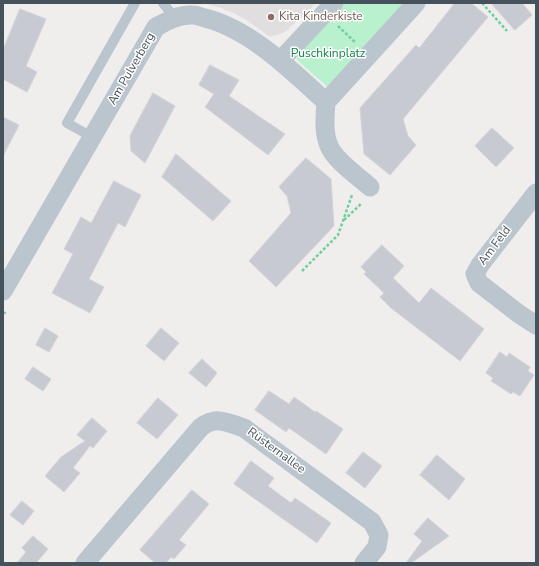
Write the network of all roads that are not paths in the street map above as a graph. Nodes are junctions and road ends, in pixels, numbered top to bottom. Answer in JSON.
{"nodes":[{"id":1,"x":135,"y":3,"type":"edge"},
{"id":2,"x":416,"y":3,"type":"edge"},
{"id":3,"x":329,"y":8,"type":"edge"},
{"id":4,"x":168,"y":10,"type":"edge"},
{"id":5,"x":280,"y":61,"type":"junction"},
{"id":6,"x":326,"y":102,"type":"junction"},
{"id":7,"x":92,"y":137,"type":"junction"},
{"id":8,"x":366,"y":183,"type":"road end"},
{"id":9,"x":536,"y":193,"type":"edge"},
{"id":10,"x":3,"y":291,"type":"edge"},
{"id":11,"x":536,"y":325,"type":"edge"},
{"id":12,"x":85,"y":563,"type":"edge"},
{"id":13,"x":364,"y":563,"type":"edge"}],
"edges":[{"from":1,"to":7,"type":"lane"},
{"from":2,"to":6,"type":"street"},
{"from":3,"to":5,"type":"street"},
{"from":4,"to":5,"type":"street","name":"Am Pulverberg"},
{"from":4,"to":7,"type":"street","name":"Am Pulverberg"},
{"from":5,"to":6,"type":"street","name":"Am Pulverberg"},
{"from":6,"to":8,"type":"street"},
{"from":7,"to":10,"type":"street","name":"Am Pulverberg"},
{"from":9,"to":11,"type":"street","name":"Am Feld"},
{"from":12,"to":13,"type":"street","name":"Rüsternallee"}]}
